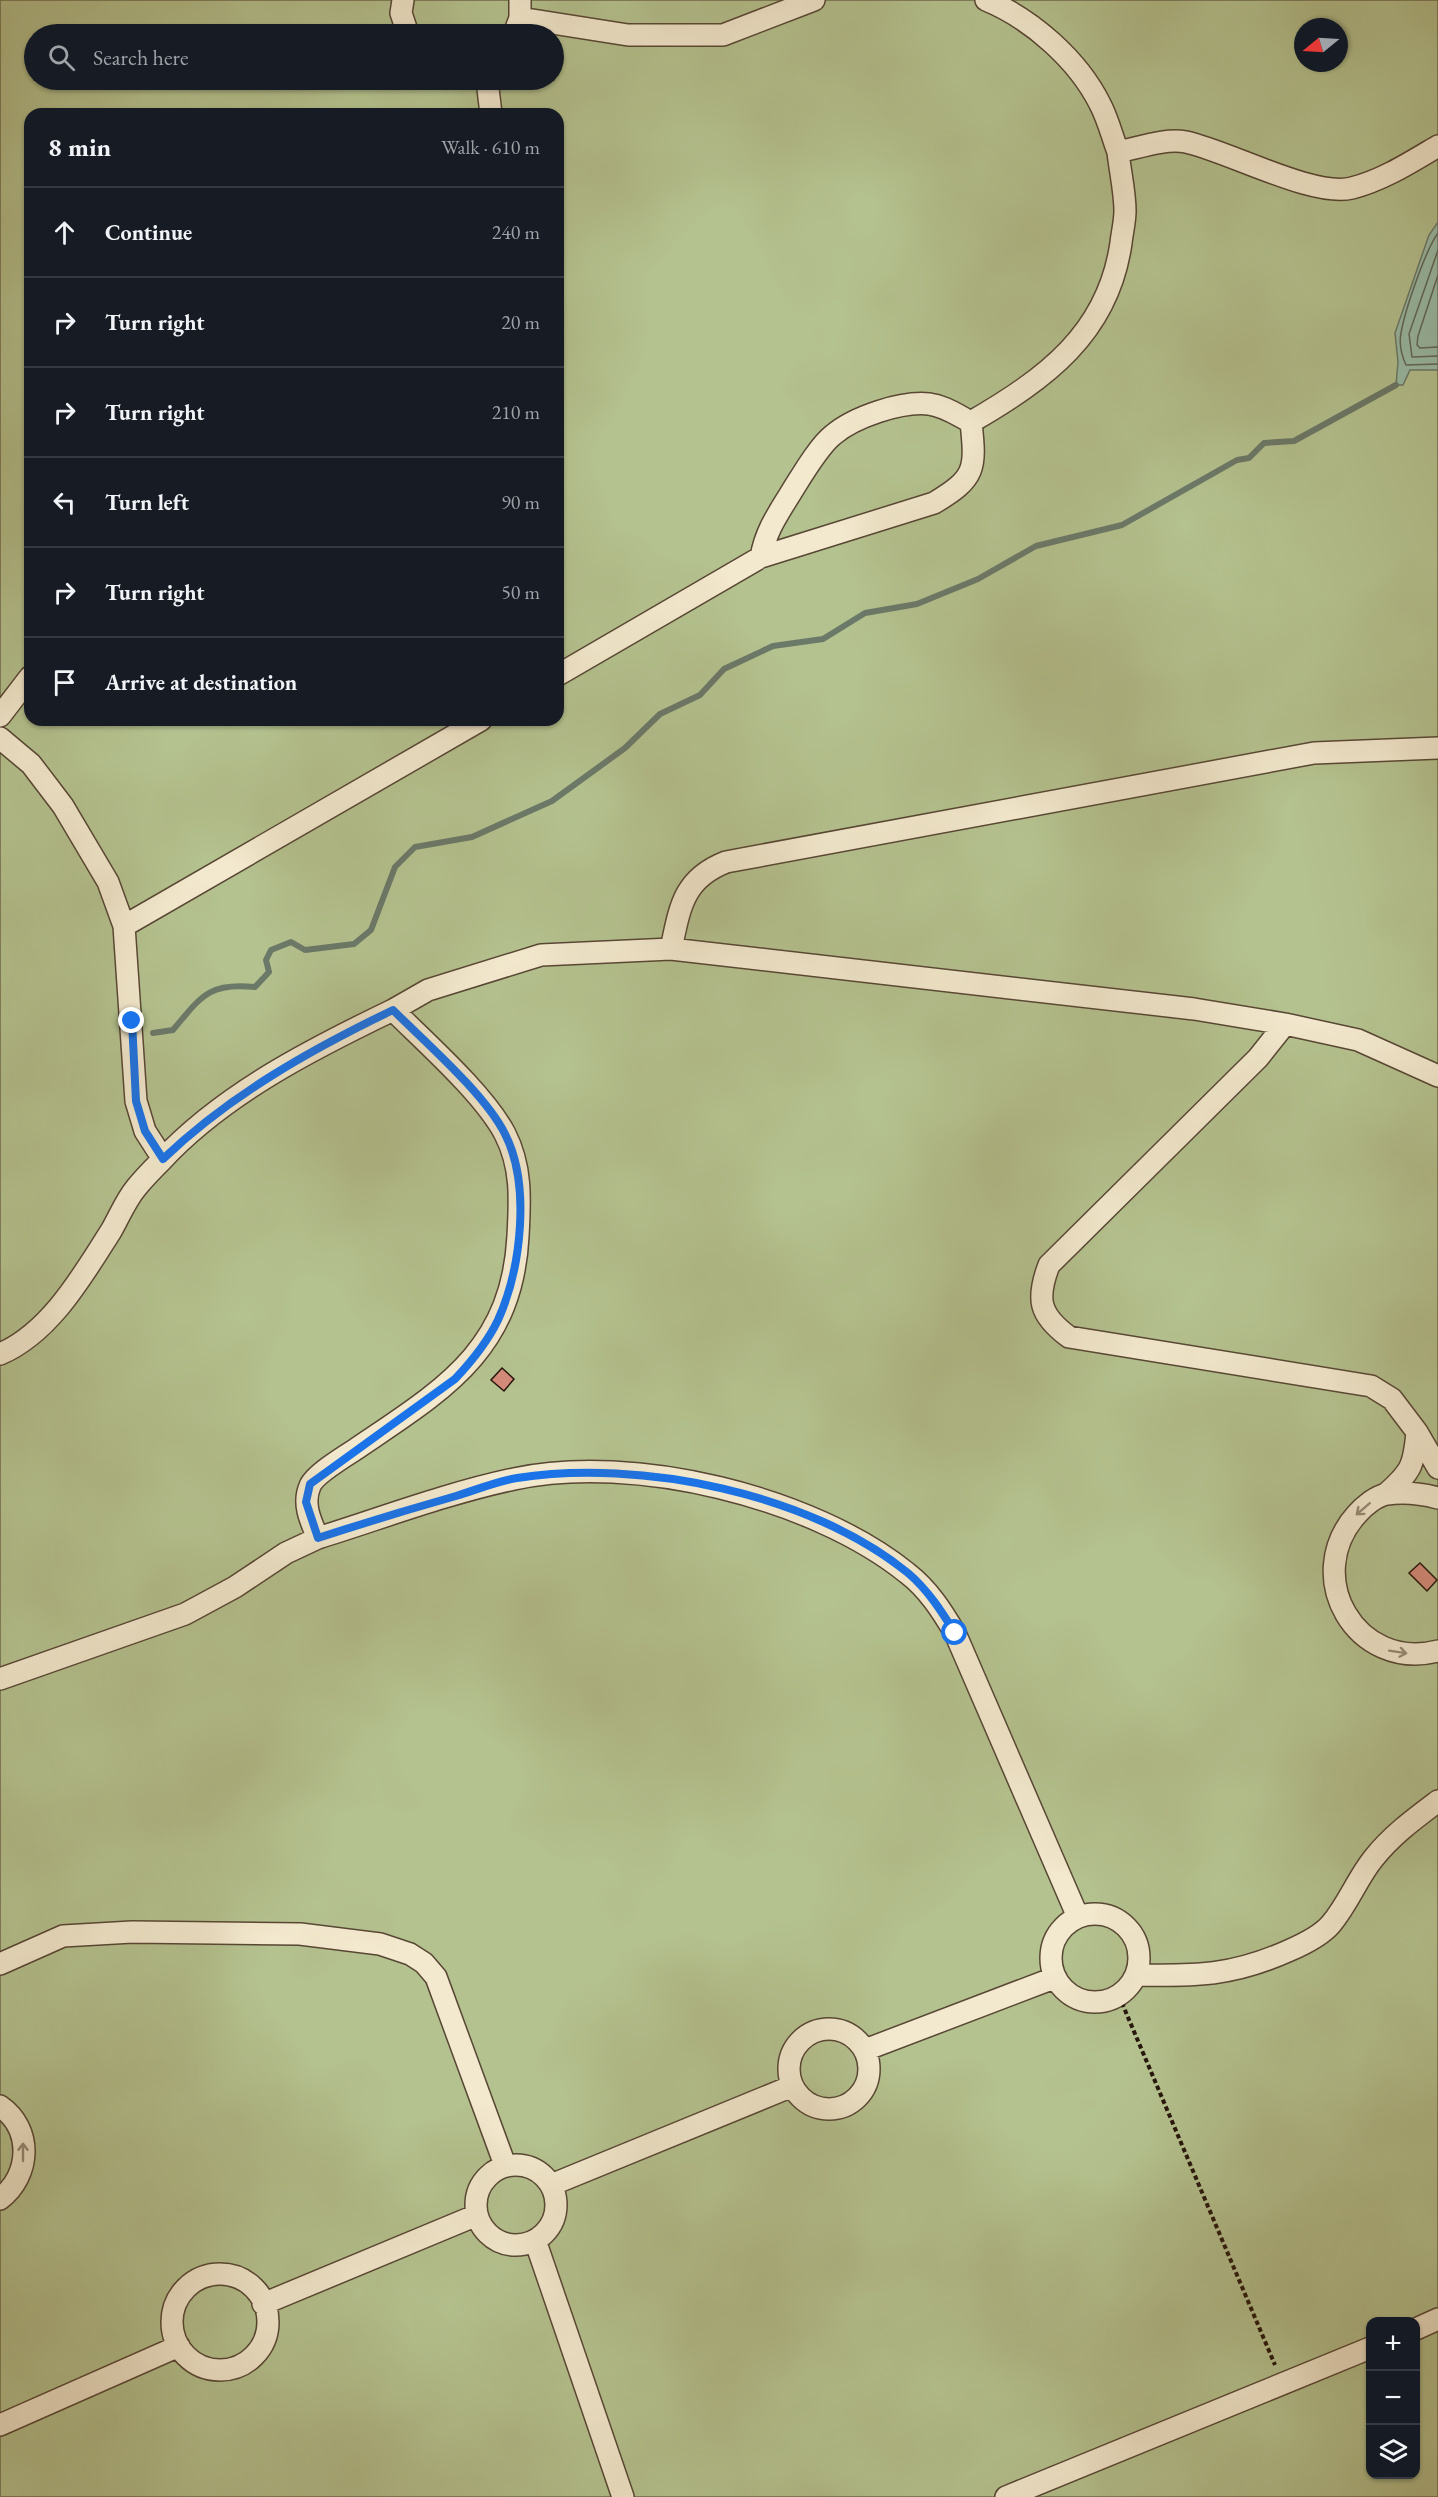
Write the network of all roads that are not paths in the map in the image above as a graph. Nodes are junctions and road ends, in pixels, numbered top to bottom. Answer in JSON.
{"nodes":[{"id":1,"x":403,"y":0,"type":"edge"},
{"id":2,"x":814,"y":0,"type":"edge"},
{"id":3,"x":997,"y":2,"type":"edge"},
{"id":4,"x":518,"y":17,"type":"edge"},
{"id":5,"x":405,"y":24,"type":"edge"},
{"id":6,"x":561,"y":24,"type":"edge"},
{"id":7,"x":564,"y":25,"type":"edge"},
{"id":8,"x":488,"y":90,"type":"edge"},
{"id":9,"x":490,"y":108,"type":"edge"},
{"id":10,"x":1438,"y":146,"type":"edge"},
{"id":11,"x":1118,"y":152,"type":"junction"},
{"id":12,"x":971,"y":422,"type":"junction"},
{"id":13,"x":761,"y":557,"type":"junction"},
{"id":14,"x":564,"y":672,"type":"edge"},
{"id":15,"x":24,"y":685,"type":"edge"},
{"id":16,"x":0,"y":716,"type":"edge"},
{"id":17,"x":471,"y":726,"type":"edge"},
{"id":18,"x":0,"y":738,"type":"edge"},
{"id":19,"x":1438,"y":748,"type":"edge"},
{"id":20,"x":124,"y":926,"type":"junction"},
{"id":21,"x":671,"y":949,"type":"junction"},
{"id":22,"x":393,"y":1010,"type":"junction"},
{"id":23,"x":1286,"y":1024,"type":"junction"},
{"id":24,"x":1438,"y":1076,"type":"edge"},
{"id":25,"x":163,"y":1159,"type":"junction"},
{"id":26,"x":0,"y":1354,"type":"edge"},
{"id":27,"x":1417,"y":1432,"type":"junction"},
{"id":28,"x":1438,"y":1468,"type":"edge"},
{"id":29,"x":1386,"y":1494,"type":"junction"},
{"id":30,"x":1438,"y":1498,"type":"edge"},
{"id":31,"x":318,"y":1538,"type":"junction"},
{"id":32,"x":1438,"y":1651,"type":"edge"},
{"id":33,"x":0,"y":1679,"type":"edge"},
{"id":34,"x":1438,"y":1802,"type":"edge"},
{"id":35,"x":1078,"y":1917,"type":"junction"},
{"id":36,"x":0,"y":1964,"type":"edge"},
{"id":37,"x":1137,"y":1975,"type":"junction"},
{"id":38,"x":1054,"y":1978,"type":"junction"},
{"id":39,"x":864,"y":2050,"type":"junction"},
{"id":40,"x":790,"y":2087,"type":"junction"},
{"id":41,"x":0,"y":2106,"type":"edge"},
{"id":42,"x":506,"y":2165,"type":"junction"},
{"id":43,"x":551,"y":2185,"type":"junction"},
{"id":44,"x":0,"y":2199,"type":"edge"},
{"id":45,"x":477,"y":2215,"type":"junction"},
{"id":46,"x":535,"y":2240,"type":"junction"},
{"id":47,"x":263,"y":2304,"type":"junction"},
{"id":48,"x":1438,"y":2319,"type":"edge"},
{"id":49,"x":1420,"y":2327,"type":"edge"},
{"id":50,"x":179,"y":2346,"type":"junction"},
{"id":51,"x":1366,"y":2350,"type":"edge"},
{"id":52,"x":0,"y":2425,"type":"edge"},
{"id":53,"x":1036,"y":2492,"type":"edge"},
{"id":54,"x":623,"y":2497,"type":"edge"},
{"id":55,"x":1006,"y":2497,"type":"edge"}],
"edges":[{"from":1,"to":5,"type":"lane"},
{"from":2,"to":7,"type":"lane"},
{"from":3,"to":11,"type":"lane"},
{"from":4,"to":6,"type":"lane"},
{"from":8,"to":9,"type":"lane"},
{"from":10,"to":11,"type":"lane"},
{"from":11,"to":12,"type":"lane"},
{"from":12,"to":13,"type":"lane"},
{"from":12,"to":13,"type":"lane"},
{"from":13,"to":14,"type":"lane"},
{"from":15,"to":16,"type":"lane"},
{"from":17,"to":20,"type":"lane"},
{"from":18,"to":20,"type":"lane"},
{"from":19,"to":21,"type":"lane"},
{"from":20,"to":25,"type":"lane"},
{"from":21,"to":22,"type":"lane"},
{"from":21,"to":23,"type":"lane"},
{"from":22,"to":25,"type":"lane"},
{"from":22,"to":31,"type":"lane"},
{"from":23,"to":24,"type":"lane"},
{"from":23,"to":27,"type":"lane"},
{"from":25,"to":26,"type":"lane"},
{"from":27,"to":28,"type":"lane"},
{"from":27,"to":29,"type":"lane"},
{"from":29,"to":30,"type":"lane"},
{"from":29,"to":32,"type":"lane","one_way":true},
{"from":31,"to":33,"type":"lane"},
{"from":31,"to":35,"type":"lane"},
{"from":34,"to":37,"type":"lane"},
{"from":35,"to":37,"type":"lane"},
{"from":35,"to":38,"type":"lane"},
{"from":36,"to":42,"type":"lane"},
{"from":37,"to":38,"type":"lane"},
{"from":38,"to":39,"type":"lane"},
{"from":39,"to":40,"type":"lane"},
{"from":39,"to":40,"type":"lane"},
{"from":40,"to":43,"type":"lane"},
{"from":44,"to":41,"type":"lane","one_way":true},
{"from":42,"to":43,"type":"lane"},
{"from":42,"to":45,"type":"lane"},
{"from":43,"to":46,"type":"lane"},
{"from":45,"to":46,"type":"lane"},
{"from":45,"to":47,"type":"lane"},
{"from":46,"to":54,"type":"lane"},
{"from":47,"to":50,"type":"lane"},
{"from":47,"to":50,"type":"lane"},
{"from":48,"to":49,"type":"lane"},
{"from":50,"to":52,"type":"lane"},
{"from":51,"to":53,"type":"lane"},
{"from":53,"to":55,"type":"lane"}]}
